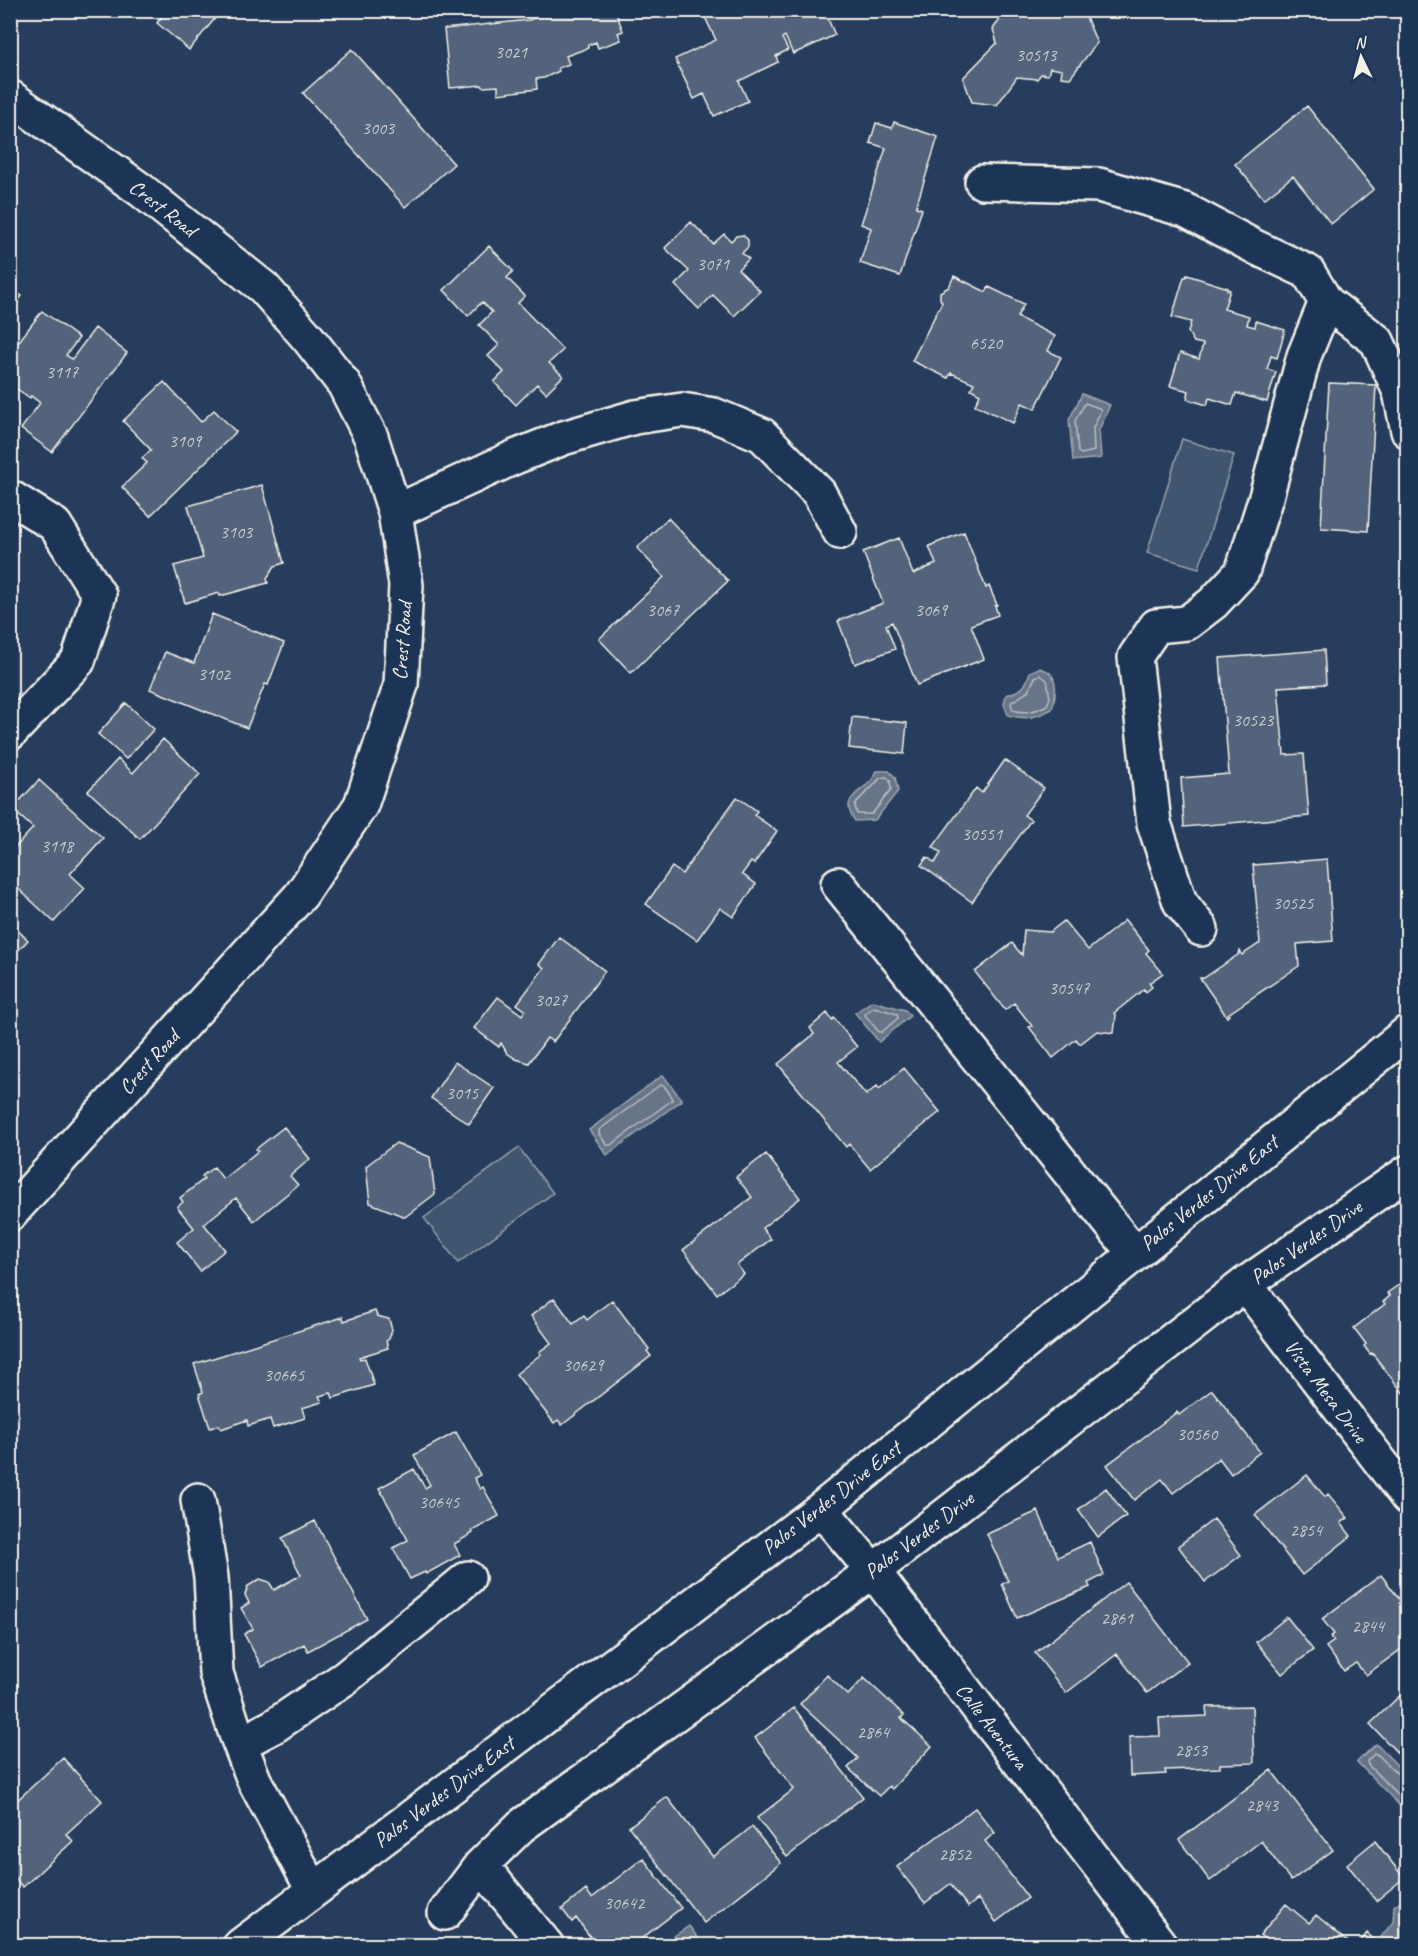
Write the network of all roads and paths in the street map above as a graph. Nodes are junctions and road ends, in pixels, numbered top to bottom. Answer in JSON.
{"nodes":[{"id":1,"x":10,"y":97,"type":"edge"},
{"id":2,"x":982,"y":182,"type":"dead end"},
{"id":3,"x":1326,"y":302,"type":"junction"},
{"id":4,"x":1407,"y":431,"type":"edge"},
{"id":5,"x":10,"y":496,"type":"edge"},
{"id":6,"x":395,"y":512,"type":"junction"},
{"id":7,"x":840,"y":532,"type":"dead end"},
{"id":8,"x":10,"y":733,"type":"edge"},
{"id":9,"x":838,"y":884,"type":"dead end"},
{"id":10,"x":1201,"y":929,"type":"dead end"},
{"id":11,"x":1407,"y":1032,"type":"edge"},
{"id":12,"x":1407,"y":1172,"type":"edge"},
{"id":13,"x":10,"y":1214,"type":"edge"},
{"id":14,"x":1135,"y":1254,"type":"junction"},
{"id":15,"x":1245,"y":1284,"type":"junction"},
{"id":16,"x":1407,"y":1498,"type":"edge"},
{"id":17,"x":198,"y":1500,"type":"dead end"},
{"id":18,"x":821,"y":1509,"type":"junction"},
{"id":19,"x":873,"y":1571,"type":"junction"},
{"id":20,"x":468,"y":1578,"type":"dead end"},
{"id":21,"x":240,"y":1744,"type":"junction"},
{"id":22,"x":481,"y":1865,"type":"junction"},
{"id":23,"x":313,"y":1890,"type":"junction"},
{"id":24,"x":445,"y":1913,"type":"dead end"},
{"id":25,"x":240,"y":1946,"type":"edge"},
{"id":26,"x":548,"y":1946,"type":"edge"},
{"id":27,"x":1161,"y":1946,"type":"edge"}],
"edges":[{"from":1,"to":6,"type":"street","name":"Crest Road"},
{"from":2,"to":3,"type":"street"},
{"from":3,"to":4,"type":"street"},
{"from":3,"to":10,"type":"street"},
{"from":5,"to":8,"type":"street"},
{"from":6,"to":7,"type":"street"},
{"from":6,"to":13,"type":"street","name":"Crest Road"},
{"from":9,"to":14,"type":"street"},
{"from":11,"to":14,"type":"street","name":"Palos Verdes Drive East"},
{"from":12,"to":15,"type":"street","name":"Palos Verdes Drive"},
{"from":14,"to":18,"type":"street","name":"Palos Verdes Drive East"},
{"from":15,"to":16,"type":"street","name":"Vista Mesa Drive"},
{"from":15,"to":19,"type":"street","name":"Palos Verdes Drive"},
{"from":17,"to":21,"type":"street"},
{"from":18,"to":19,"type":"street","name":"Calle Aventura"},
{"from":18,"to":23,"type":"street","name":"Palos Verdes Drive East"},
{"from":19,"to":22,"type":"street","name":"Palos Verdes Drive"},
{"from":19,"to":27,"type":"street","name":"Calle Aventura"},
{"from":20,"to":21,"type":"street"},
{"from":21,"to":23,"type":"street"},
{"from":22,"to":24,"type":"street","name":"Palos Verdes Drive"},
{"from":22,"to":26,"type":"street"},
{"from":23,"to":25,"type":"street","name":"Palos Verdes Drive East"}]}
